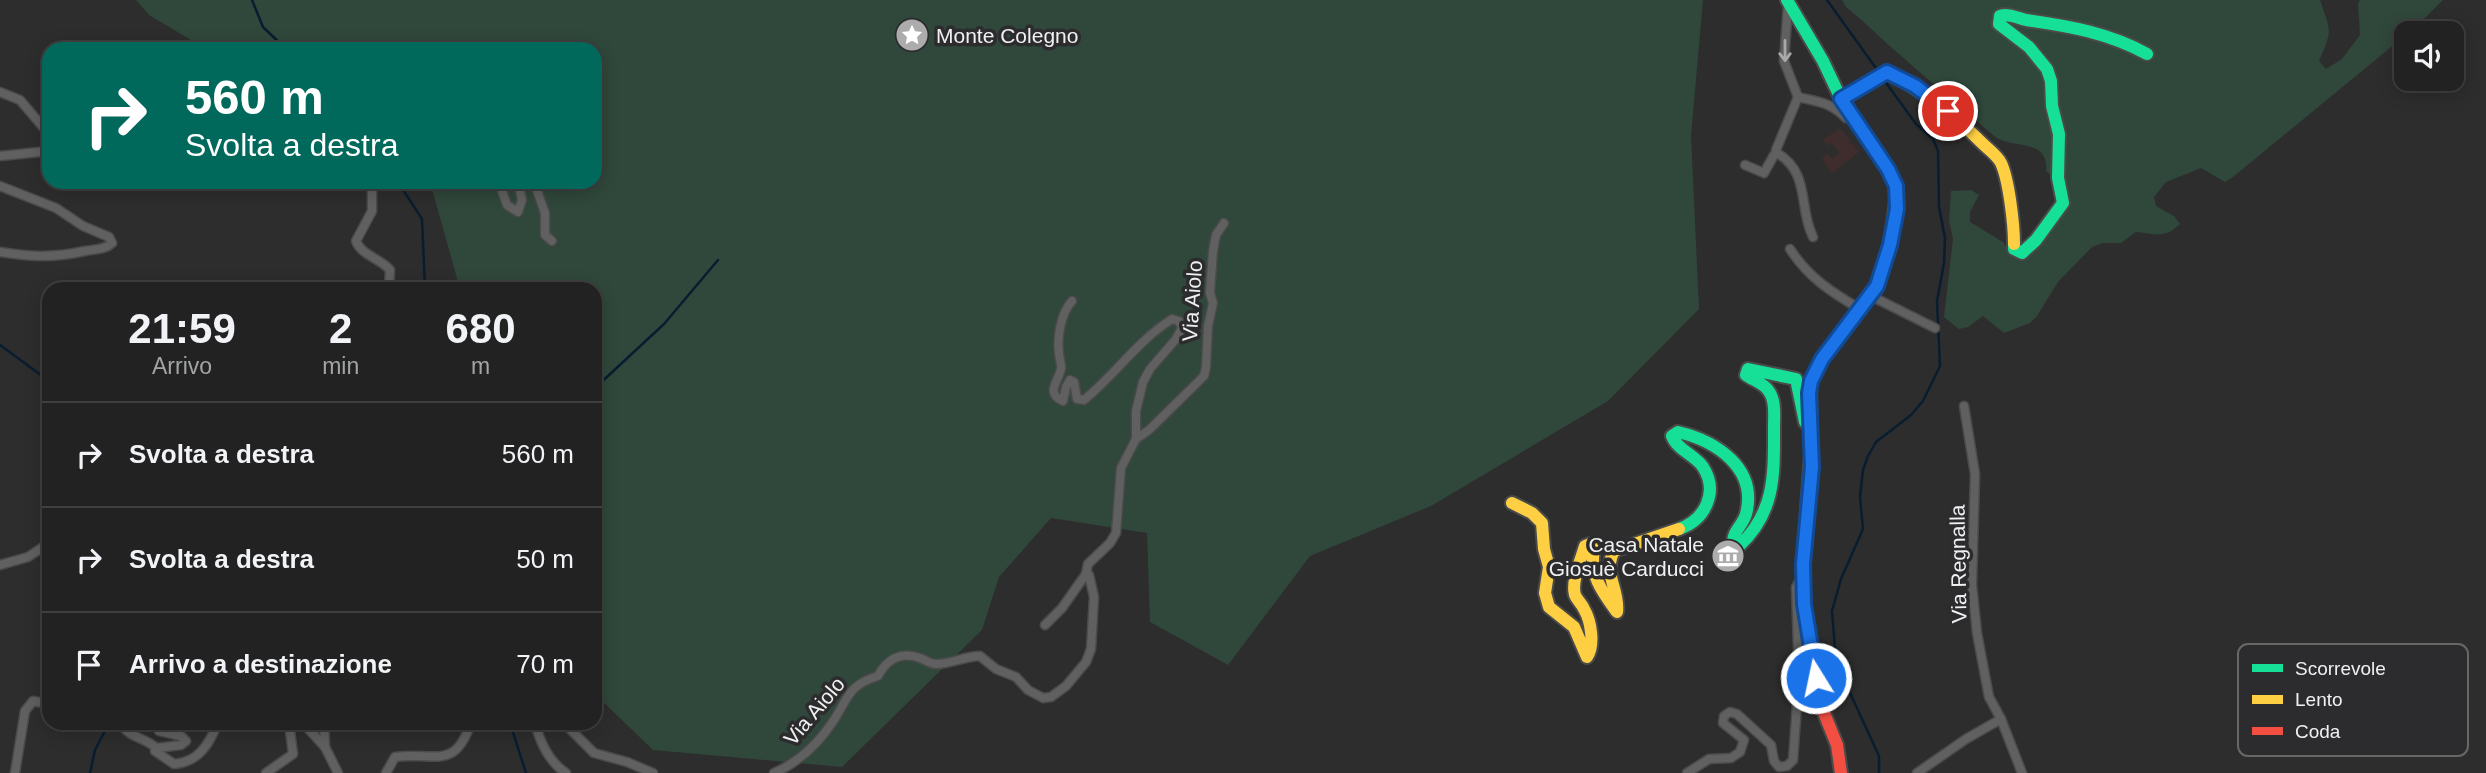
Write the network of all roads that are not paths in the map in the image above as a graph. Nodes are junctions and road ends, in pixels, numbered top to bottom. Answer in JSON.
{"nodes":[{"id":1,"x":1788,"y":1,"type":"edge"},
{"id":2,"x":2147,"y":54,"type":"dead end"},
{"id":3,"x":0,"y":92,"type":"edge"},
{"id":4,"x":1798,"y":97,"type":"junction"},
{"id":5,"x":1841,"y":99,"type":"junction"},
{"id":6,"x":1852,"y":116,"type":"junction"},
{"id":7,"x":42,"y":126,"type":"edge"},
{"id":8,"x":42,"y":151,"type":"edge"},
{"id":9,"x":1777,"y":153,"type":"junction"},
{"id":10,"x":0,"y":156,"type":"edge"},
{"id":11,"x":1745,"y":165,"type":"dead end"},
{"id":12,"x":0,"y":186,"type":"edge"},
{"id":13,"x":372,"y":189,"type":"edge"},
{"id":14,"x":501,"y":189,"type":"edge"},
{"id":15,"x":520,"y":189,"type":"edge"},
{"id":16,"x":536,"y":189,"type":"edge"},
{"id":17,"x":1224,"y":223,"type":"dead end"},
{"id":18,"x":1813,"y":237,"type":"dead end"},
{"id":19,"x":552,"y":241,"type":"dead end"},
{"id":20,"x":1790,"y":249,"type":"dead end"},
{"id":21,"x":0,"y":252,"type":"edge"},
{"id":22,"x":389,"y":282,"type":"edge"},
{"id":23,"x":1871,"y":296,"type":"junction"},
{"id":24,"x":1072,"y":301,"type":"dead end"},
{"id":25,"x":1860,"y":309,"type":"junction"},
{"id":26,"x":1936,"y":328,"type":"dead end"},
{"id":27,"x":1964,"y":406,"type":"dead end"},
{"id":28,"x":1811,"y":424,"type":"junction"},
{"id":29,"x":1136,"y":439,"type":"junction"},
{"id":30,"x":1512,"y":503,"type":"dead end"},
{"id":31,"x":42,"y":548,"type":"edge"},
{"id":32,"x":0,"y":565,"type":"edge"},
{"id":33,"x":1086,"y":574,"type":"junction"},
{"id":34,"x":1803,"y":579,"type":"junction"},
{"id":35,"x":1045,"y":625,"type":"dead end"},
{"id":36,"x":42,"y":703,"type":"edge"},
{"id":37,"x":2001,"y":719,"type":"junction"},
{"id":38,"x":127,"y":730,"type":"edge"},
{"id":39,"x":159,"y":730,"type":"edge"},
{"id":40,"x":214,"y":730,"type":"edge"},
{"id":41,"x":290,"y":730,"type":"edge"},
{"id":42,"x":309,"y":730,"type":"edge"},
{"id":43,"x":324,"y":730,"type":"edge"},
{"id":44,"x":468,"y":730,"type":"edge"},
{"id":45,"x":537,"y":730,"type":"edge"},
{"id":46,"x":571,"y":730,"type":"edge"},
{"id":47,"x":325,"y":747,"type":"junction"},
{"id":48,"x":156,"y":748,"type":"junction"},
{"id":49,"x":15,"y":773,"type":"edge"},
{"id":50,"x":266,"y":773,"type":"edge"},
{"id":51,"x":338,"y":773,"type":"edge"},
{"id":52,"x":386,"y":773,"type":"edge"},
{"id":53,"x":566,"y":773,"type":"edge"},
{"id":54,"x":653,"y":773,"type":"edge"},
{"id":55,"x":774,"y":773,"type":"edge"},
{"id":56,"x":1687,"y":773,"type":"edge"},
{"id":57,"x":1841,"y":773,"type":"edge"},
{"id":58,"x":1917,"y":773,"type":"edge"},
{"id":59,"x":2022,"y":773,"type":"edge"}],
"edges":[{"from":1,"to":4,"type":"street","one_way":true},
{"from":1,"to":5,"type":"street"},
{"from":2,"to":5,"type":"street"},
{"from":3,"to":7,"type":"street"},
{"from":4,"to":6,"type":"street"},
{"from":4,"to":9,"type":"street"},
{"from":5,"to":6,"type":"street"},
{"from":6,"to":23,"type":"street"},
{"from":8,"to":10,"type":"street"},
{"from":9,"to":11,"type":"street"},
{"from":9,"to":18,"type":"street"},
{"from":12,"to":21,"type":"street"},
{"from":13,"to":22,"type":"street"},
{"from":14,"to":15,"type":"street"},
{"from":16,"to":19,"type":"street"},
{"from":17,"to":29,"type":"street","name":"Via Aiolo"},
{"from":20,"to":25,"type":"street"},
{"from":23,"to":25,"type":"street"},
{"from":23,"to":26,"type":"street"},
{"from":24,"to":29,"type":"street","name":"Via Aiolo"},
{"from":25,"to":28,"type":"street"},
{"from":27,"to":37,"type":"street","name":"Via Regnalla"},
{"from":28,"to":30,"type":"street"},
{"from":28,"to":34,"type":"street"},
{"from":29,"to":33,"type":"street","name":"Via Aiolo"},
{"from":31,"to":32,"type":"street"},
{"from":33,"to":35,"type":"street","name":"Via Aiolo"},
{"from":33,"to":55,"type":"street","name":"Via Aiolo"},
{"from":34,"to":56,"type":"street"},
{"from":34,"to":57,"type":"street"},
{"from":36,"to":49,"type":"street"},
{"from":37,"to":58,"type":"street"},
{"from":37,"to":59,"type":"street","name":"Via Regnalla"},
{"from":38,"to":48,"type":"street"},
{"from":39,"to":48,"type":"street"},
{"from":40,"to":48,"type":"street"},
{"from":41,"to":50,"type":"street"},
{"from":42,"to":47,"type":"street"},
{"from":43,"to":47,"type":"street"},
{"from":44,"to":52,"type":"street"},
{"from":45,"to":53,"type":"street"},
{"from":46,"to":54,"type":"street"},
{"from":47,"to":51,"type":"street"}]}
